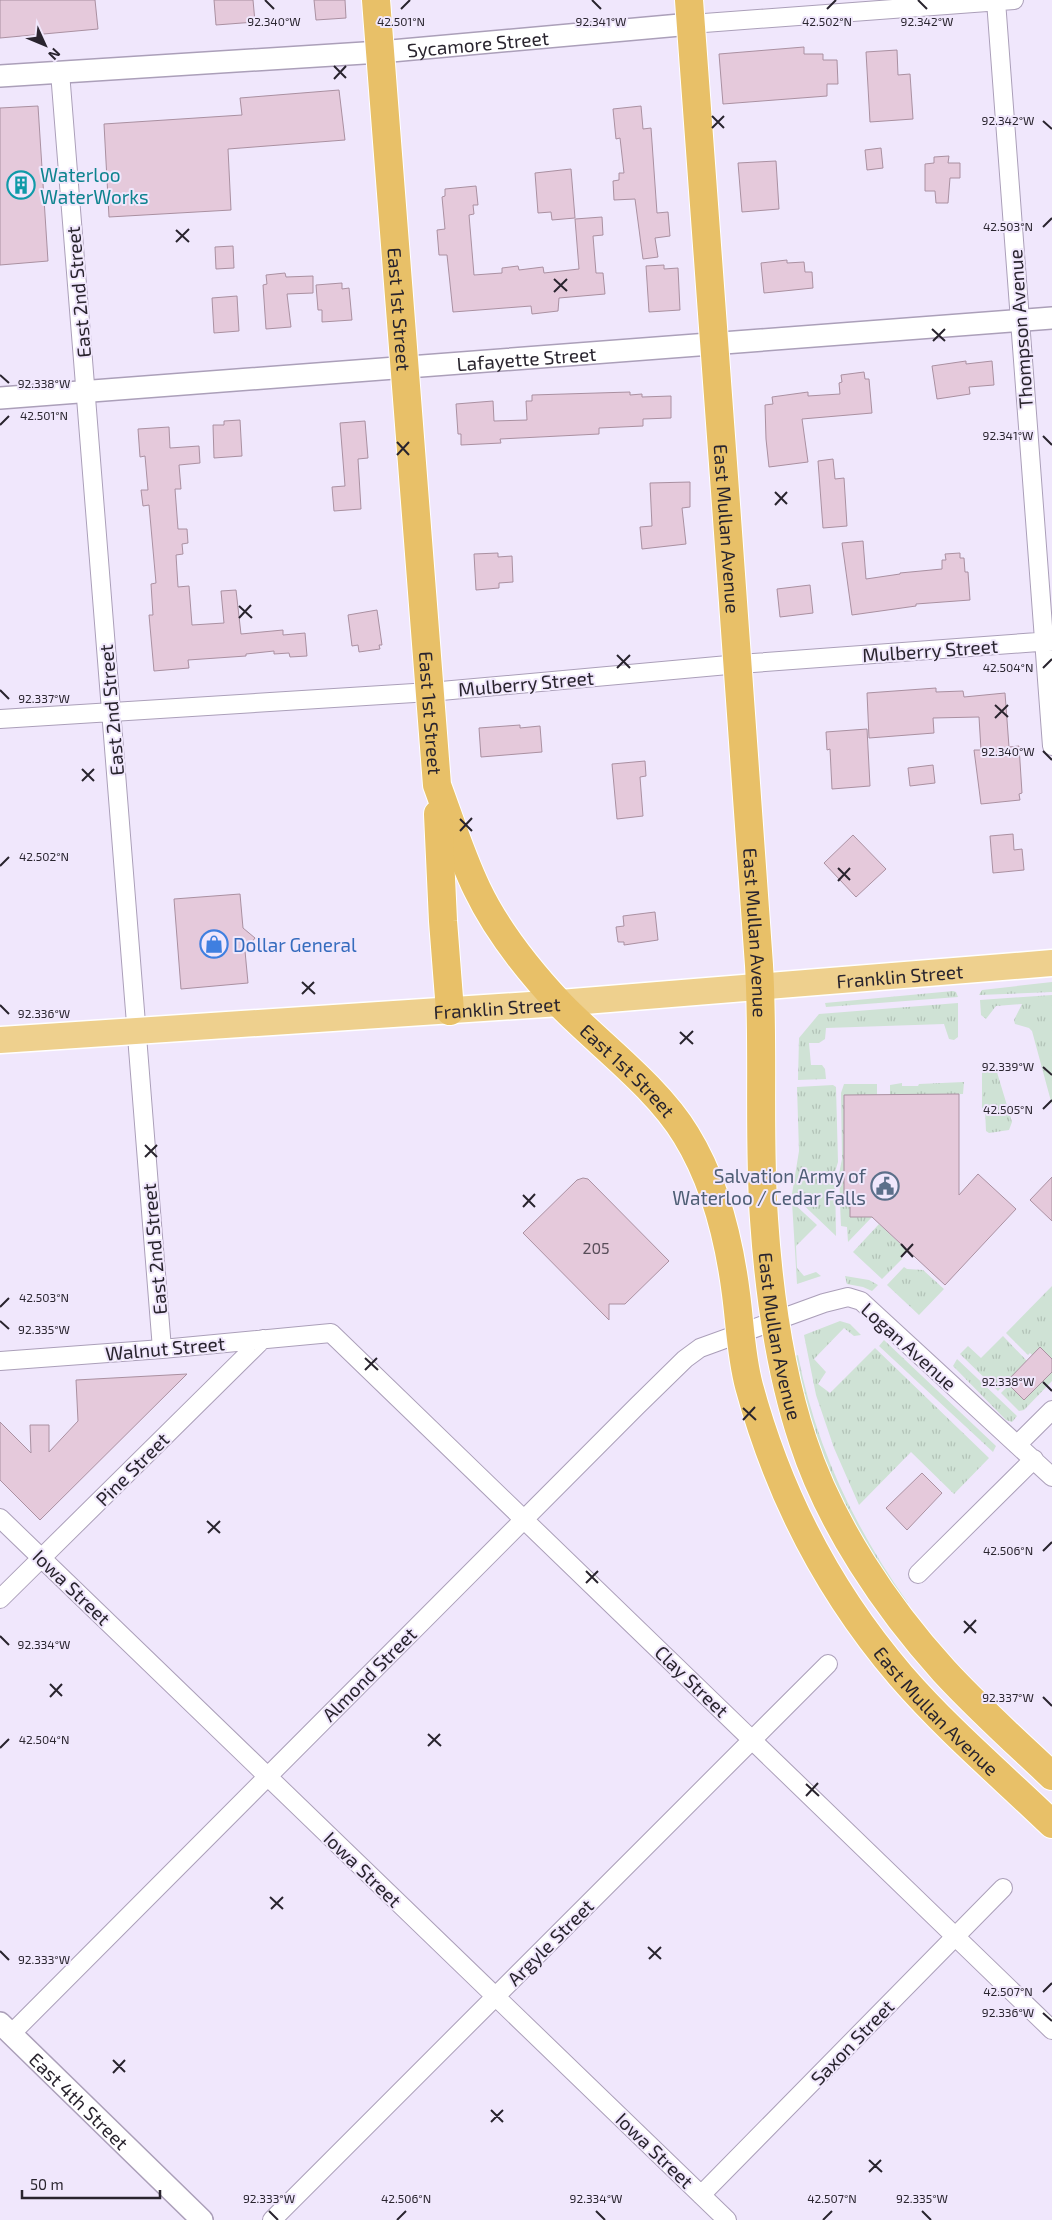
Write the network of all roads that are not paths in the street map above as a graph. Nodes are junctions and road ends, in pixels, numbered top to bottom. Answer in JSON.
{"nodes":[{"id":1,"x":376,"y":0,"type":"edge"},
{"id":2,"x":1014,"y":0,"type":"edge"},
{"id":3,"x":996,"y":1,"type":"junction"},
{"id":4,"x":690,"y":12,"type":"edge"},
{"id":5,"x":380,"y":52,"type":"junction"},
{"id":6,"x":60,"y":72,"type":"junction"},
{"id":7,"x":0,"y":76,"type":"edge"},
{"id":8,"x":1052,"y":318,"type":"edge"},
{"id":9,"x":1019,"y":321,"type":"junction"},
{"id":10,"x":716,"y":344,"type":"junction"},
{"id":11,"x":405,"y":368,"type":"junction"},
{"id":12,"x":86,"y":392,"type":"junction"},
{"id":13,"x":0,"y":398,"type":"edge"},
{"id":14,"x":1048,"y":641,"type":"edge"},
{"id":15,"x":738,"y":664,"type":"junction"},
{"id":16,"x":430,"y":692,"type":"junction"},
{"id":17,"x":111,"y":711,"type":"junction"},
{"id":18,"x":0,"y":719,"type":"edge"},
{"id":19,"x":1052,"y":746,"type":"edge"},
{"id":20,"x":437,"y":785,"type":"junction"},
{"id":21,"x":1052,"y":963,"type":"edge"},
{"id":22,"x":760,"y":986,"type":"junction"},
{"id":23,"x":560,"y":1003,"type":"junction"},
{"id":24,"x":450,"y":1011,"type":"junction"},
{"id":25,"x":136,"y":1030,"type":"junction"},
{"id":26,"x":0,"y":1040,"type":"edge"},
{"id":27,"x":775,"y":1320,"type":"junction"},
{"id":28,"x":331,"y":1333,"type":"joint"},
{"id":29,"x":740,"y":1334,"type":"junction"},
{"id":30,"x":263,"y":1339,"type":"junction"},
{"id":31,"x":162,"y":1349,"type":"junction"},
{"id":32,"x":0,"y":1361,"type":"edge"},
{"id":33,"x":1052,"y":1410,"type":"edge"},
{"id":34,"x":1017,"y":1445,"type":"junction"},
{"id":35,"x":1034,"y":1459,"type":"junction"},
{"id":36,"x":1052,"y":1477,"type":"edge"},
{"id":37,"x":0,"y":1518,"type":"edge"},
{"id":38,"x":524,"y":1519,"type":"junction"},
{"id":39,"x":42,"y":1558,"type":"junction"},
{"id":40,"x":918,"y":1574,"type":"dead end"},
{"id":41,"x":0,"y":1599,"type":"edge"},
{"id":42,"x":828,"y":1664,"type":"dead end"},
{"id":43,"x":752,"y":1740,"type":"junction"},
{"id":44,"x":268,"y":1776,"type":"junction"},
{"id":45,"x":1052,"y":1776,"type":"edge"},
{"id":46,"x":1052,"y":1824,"type":"edge"},
{"id":47,"x":1003,"y":1888,"type":"dead end"},
{"id":48,"x":955,"y":1936,"type":"junction"},
{"id":49,"x":496,"y":1996,"type":"junction"},
{"id":50,"x":5,"y":2028,"type":"edge"},
{"id":51,"x":1052,"y":2030,"type":"edge"},
{"id":52,"x":701,"y":2195,"type":"junction"},
{"id":53,"x":202,"y":2220,"type":"edge"},
{"id":54,"x":272,"y":2220,"type":"edge"},
{"id":55,"x":726,"y":2220,"type":"edge"}],
"edges":[{"from":1,"to":5,"type":"highway","name":"East 1st Street"},
{"from":2,"to":3,"type":"street","name":"Sycamore Street"},
{"from":3,"to":4,"type":"street","name":"Sycamore Street"},
{"from":3,"to":9,"type":"street","name":"Thompson Avenue"},
{"from":4,"to":5,"type":"street","name":"Sycamore Street"},
{"from":4,"to":10,"type":"highway","name":"East Mullan Avenue"},
{"from":5,"to":6,"type":"street","name":"Sycamore Street"},
{"from":5,"to":11,"type":"highway","name":"East 1st Street"},
{"from":6,"to":7,"type":"street","name":"Sycamore Street"},
{"from":6,"to":12,"type":"street","name":"East 2nd Street"},
{"from":8,"to":9,"type":"street","name":"Lafayette Street"},
{"from":9,"to":10,"type":"street","name":"Lafayette Street"},
{"from":9,"to":14,"type":"street","name":"Thompson Avenue"},
{"from":10,"to":11,"type":"street","name":"Lafayette Street"},
{"from":10,"to":15,"type":"highway","name":"East Mullan Avenue"},
{"from":11,"to":12,"type":"street","name":"Lafayette Street"},
{"from":11,"to":16,"type":"highway","name":"East 1st Street"},
{"from":12,"to":13,"type":"street","name":"Lafayette Street"},
{"from":12,"to":17,"type":"street","name":"East 2nd Street"},
{"from":14,"to":15,"type":"street","name":"Mulberry Street"},
{"from":14,"to":19,"type":"street","name":"Thompson Avenue"},
{"from":15,"to":16,"type":"street","name":"Mulberry Street"},
{"from":15,"to":22,"type":"highway","name":"East Mullan Avenue"},
{"from":16,"to":17,"type":"street","name":"Mulberry Street"},
{"from":16,"to":20,"type":"highway","name":"East 1st Street"},
{"from":17,"to":18,"type":"street","name":"Mulberry Street"},
{"from":17,"to":25,"type":"street","name":"East 2nd Street"},
{"from":20,"to":23,"type":"highway","name":"East 1st Street"},
{"from":20,"to":24,"type":"highway"},
{"from":21,"to":22,"type":"main road","name":"Franklin Street"},
{"from":22,"to":23,"type":"main road","name":"Franklin Street"},
{"from":22,"to":27,"type":"highway","name":"East Mullan Avenue"},
{"from":23,"to":24,"type":"main road","name":"Franklin Street"},
{"from":23,"to":29,"type":"highway","name":"East 1st Street"},
{"from":24,"to":25,"type":"main road","name":"Franklin Street"},
{"from":25,"to":26,"type":"main road","name":"Franklin Street"},
{"from":25,"to":31,"type":"street","name":"East 2nd Street"},
{"from":27,"to":29,"type":"street","name":"Logan Avenue"},
{"from":27,"to":34,"type":"street","name":"Logan Avenue"},
{"from":27,"to":45,"type":"highway","name":"East Mullan Avenue"},
{"from":28,"to":30,"type":"street","name":"Walnut Street"},
{"from":28,"to":38,"type":"street","name":"Clay Street"},
{"from":29,"to":38,"type":"street","name":"Almond Street"},
{"from":29,"to":46,"type":"highway","name":"East Mullan Avenue"},
{"from":30,"to":31,"type":"street","name":"Walnut Street"},
{"from":30,"to":39,"type":"street","name":"Pine Street"},
{"from":31,"to":32,"type":"street","name":"Walnut Street"},
{"from":33,"to":34,"type":"street"},
{"from":34,"to":35,"type":"street","name":"Logan Avenue"},
{"from":35,"to":36,"type":"street","name":"Logan Avenue"},
{"from":35,"to":40,"type":"street"},
{"from":37,"to":39,"type":"street","name":"Iowa Street"},
{"from":38,"to":43,"type":"street","name":"Clay Street"},
{"from":38,"to":44,"type":"street","name":"Almond Street"},
{"from":39,"to":41,"type":"street","name":"Pine Street"},
{"from":39,"to":44,"type":"street","name":"Iowa Street"},
{"from":42,"to":43,"type":"street","name":"Argyle Street"},
{"from":43,"to":48,"type":"street","name":"Clay Street"},
{"from":43,"to":49,"type":"street","name":"Argyle Street"},
{"from":44,"to":49,"type":"street","name":"Iowa Street"},
{"from":44,"to":50,"type":"street","name":"Almond Street"},
{"from":47,"to":48,"type":"street","name":"Saxon Street"},
{"from":48,"to":51,"type":"street","name":"Clay Street"},
{"from":48,"to":52,"type":"street","name":"Saxon Street"},
{"from":49,"to":52,"type":"street","name":"Iowa Street"},
{"from":49,"to":54,"type":"street","name":"Argyle Street"},
{"from":50,"to":53,"type":"street","name":"East 4th Street"},
{"from":52,"to":55,"type":"street","name":"Iowa Street"}]}
